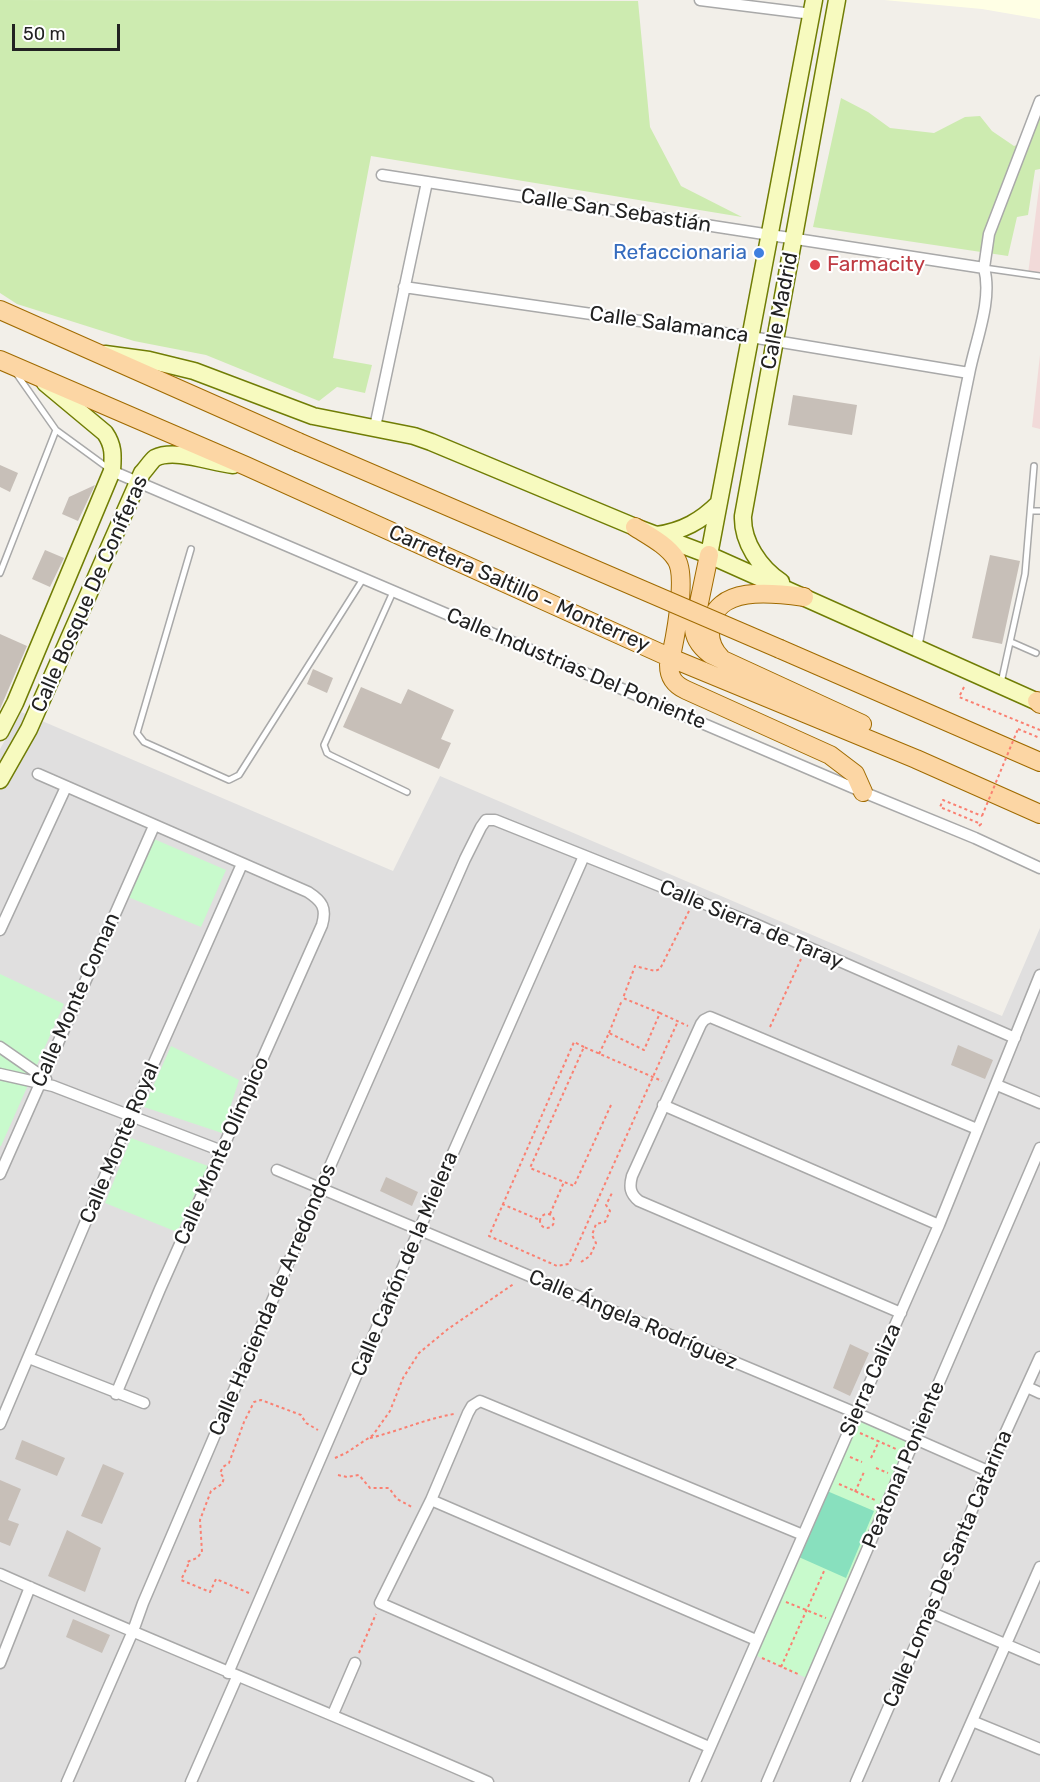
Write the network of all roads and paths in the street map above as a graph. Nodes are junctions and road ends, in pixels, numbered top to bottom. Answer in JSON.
{"nodes":[{"id":1,"x":700,"y":0,"type":"edge"},
{"id":2,"x":837,"y":0,"type":"edge"},
{"id":3,"x":813,"y":7,"type":"edge"},
{"id":4,"x":1040,"y":101,"type":"edge"},
{"id":5,"x":382,"y":175,"type":"dead end"},
{"id":6,"x":427,"y":182,"type":"junction"},
{"id":7,"x":771,"y":234,"type":"junction"},
{"id":8,"x":794,"y":237,"type":"junction"},
{"id":9,"x":985,"y":272,"type":"junction"},
{"id":10,"x":1040,"y":276,"type":"edge"},
{"id":11,"x":404,"y":287,"type":"junction"},
{"id":12,"x":0,"y":310,"type":"edge"},
{"id":13,"x":751,"y":337,"type":"junction"},
{"id":14,"x":775,"y":341,"type":"junction"},
{"id":15,"x":101,"y":354,"type":"junction"},
{"id":16,"x":5,"y":362,"type":"edge"},
{"id":17,"x":969,"y":373,"type":"junction"},
{"id":18,"x":35,"y":374,"type":"junction"},
{"id":19,"x":375,"y":427,"type":"junction"},
{"id":20,"x":56,"y":430,"type":"junction"},
{"id":21,"x":1034,"y":465,"type":"dead end"},
{"id":22,"x":246,"y":466,"type":"junction"},
{"id":23,"x":112,"y":471,"type":"junction"},
{"id":24,"x":137,"y":483,"type":"junction"},
{"id":25,"x":718,"y":503,"type":"junction"},
{"id":26,"x":1031,"y":511,"type":"junction"},
{"id":27,"x":1040,"y":511,"type":"edge"},
{"id":28,"x":635,"y":527,"type":"junction"},
{"id":29,"x":656,"y":536,"type":"junction"},
{"id":30,"x":191,"y":549,"type":"dead end"},
{"id":31,"x":709,"y":555,"type":"junction"},
{"id":32,"x":0,"y":573,"type":"edge"},
{"id":33,"x":363,"y":579,"type":"junction"},
{"id":34,"x":393,"y":592,"type":"junction"},
{"id":35,"x":804,"y":597,"type":"junction"},
{"id":36,"x":1011,"y":642,"type":"junction"},
{"id":37,"x":916,"y":648,"type":"junction"},
{"id":38,"x":1036,"y":653,"type":"dead end"},
{"id":39,"x":671,"y":658,"type":"junction"},
{"id":40,"x":723,"y":660,"type":"junction"},
{"id":41,"x":1001,"y":684,"type":"junction"},
{"id":42,"x":959,"y":697,"type":"dead end"},
{"id":43,"x":1039,"y":703,"type":"edge"},
{"id":44,"x":1040,"y":730,"type":"edge"},
{"id":45,"x":0,"y":732,"type":"edge"},
{"id":46,"x":1040,"y":738,"type":"edge"},
{"id":47,"x":916,"y":759,"type":"junction"},
{"id":48,"x":1040,"y":762,"type":"edge"},
{"id":49,"x":38,"y":774,"type":"dead end"},
{"id":50,"x":0,"y":780,"type":"edge"},
{"id":51,"x":66,"y":788,"type":"junction"},
{"id":52,"x":407,"y":792,"type":"dead end"},
{"id":53,"x":862,"y":792,"type":"junction"},
{"id":54,"x":1040,"y":814,"type":"edge"},
{"id":55,"x":486,"y":820,"type":"joint"},
{"id":56,"x":981,"y":824,"type":"dead end"},
{"id":57,"x":154,"y":826,"type":"junction"},
{"id":58,"x":584,"y":856,"type":"junction"},
{"id":59,"x":242,"y":864,"type":"junction"},
{"id":60,"x":1040,"y":868,"type":"edge"},
{"id":61,"x":694,"y":900,"type":"junction"},
{"id":62,"x":0,"y":930,"type":"edge"},
{"id":63,"x":806,"y":948,"type":"junction"},
{"id":64,"x":1040,"y":975,"type":"edge"},
{"id":65,"x":623,"y":998,"type":"junction"},
{"id":66,"x":660,"y":1013,"type":"junction"},
{"id":67,"x":678,"y":1021,"type":"junction"},
{"id":68,"x":699,"y":1030,"type":"junction"},
{"id":69,"x":609,"y":1033,"type":"junction"},
{"id":70,"x":1015,"y":1038,"type":"junction"},
{"id":71,"x":764,"y":1040,"type":"junction"},
{"id":72,"x":0,"y":1047,"type":"edge"},
{"id":73,"x":584,"y":1047,"type":"junction"},
{"id":74,"x":599,"y":1054,"type":"junction"},
{"id":75,"x":0,"y":1074,"type":"edge"},
{"id":76,"x":652,"y":1078,"type":"junction"},
{"id":77,"x":41,"y":1080,"type":"junction"},
{"id":78,"x":997,"y":1084,"type":"junction"},
{"id":79,"x":673,"y":1085,"type":"junction"},
{"id":80,"x":1040,"y":1103,"type":"edge"},
{"id":81,"x":611,"y":1105,"type":"dead end"},
{"id":82,"x":663,"y":1105,"type":"junction"},
{"id":83,"x":130,"y":1117,"type":"junction"},
{"id":84,"x":977,"y":1129,"type":"junction"},
{"id":85,"x":1040,"y":1148,"type":"edge"},
{"id":86,"x":222,"y":1151,"type":"junction"},
{"id":87,"x":277,"y":1170,"type":"dead end"},
{"id":88,"x":0,"y":1174,"type":"edge"},
{"id":89,"x":564,"y":1182,"type":"junction"},
{"id":90,"x":320,"y":1189,"type":"junction"},
{"id":91,"x":612,"y":1193,"type":"dead end"},
{"id":92,"x":502,"y":1204,"type":"junction"},
{"id":93,"x":550,"y":1214,"type":"junction"},
{"id":94,"x":540,"y":1220,"type":"junction"},
{"id":95,"x":939,"y":1224,"type":"junction"},
{"id":96,"x":419,"y":1230,"type":"junction"},
{"id":97,"x":581,"y":1262,"type":"dead end"},
{"id":98,"x":527,"y":1276,"type":"junction"},
{"id":99,"x":901,"y":1313,"type":"junction"},
{"id":100,"x":1040,"y":1356,"type":"edge"},
{"id":101,"x":29,"y":1358,"type":"junction"},
{"id":102,"x":1027,"y":1387,"type":"junction"},
{"id":103,"x":1040,"y":1393,"type":"edge"},
{"id":104,"x":116,"y":1394,"type":"junction"},
{"id":105,"x":144,"y":1403,"type":"dead end"},
{"id":106,"x":468,"y":1413,"type":"junction"},
{"id":107,"x":856,"y":1413,"type":"junction"},
{"id":108,"x":0,"y":1424,"type":"edge"},
{"id":109,"x":850,"y":1428,"type":"junction"},
{"id":110,"x":321,"y":1432,"type":"dead end"},
{"id":111,"x":368,"y":1439,"type":"junction"},
{"id":112,"x":915,"y":1439,"type":"junction"},
{"id":113,"x":879,"y":1441,"type":"junction"},
{"id":114,"x":899,"y":1451,"type":"dead end"},
{"id":115,"x":871,"y":1458,"type":"dead end"},
{"id":116,"x":320,"y":1460,"type":"junction"},
{"id":117,"x":893,"y":1466,"type":"dead end"},
{"id":118,"x":876,"y":1468,"type":"dead end"},
{"id":119,"x":988,"y":1471,"type":"junction"},
{"id":120,"x":864,"y":1472,"type":"dead end"},
{"id":121,"x":338,"y":1475,"type":"dead end"},
{"id":122,"x":828,"y":1478,"type":"junction"},
{"id":123,"x":855,"y":1492,"type":"junction"},
{"id":124,"x":431,"y":1500,"type":"junction"},
{"id":125,"x":878,"y":1502,"type":"dead end"},
{"id":126,"x":424,"y":1514,"type":"junction"},
{"id":127,"x":803,"y":1535,"type":"junction"},
{"id":128,"x":1040,"y":1567,"type":"edge"},
{"id":129,"x":825,"y":1569,"type":"dead end"},
{"id":130,"x":0,"y":1574,"type":"edge"},
{"id":131,"x":30,"y":1587,"type":"junction"},
{"id":132,"x":250,"y":1594,"type":"dead end"},
{"id":133,"x":776,"y":1597,"type":"junction"},
{"id":134,"x":380,"y":1604,"type":"junction"},
{"id":135,"x":806,"y":1611,"type":"junction"},
{"id":136,"x":930,"y":1612,"type":"junction"},
{"id":137,"x":826,"y":1618,"type":"dead end"},
{"id":138,"x":134,"y":1631,"type":"junction"},
{"id":139,"x":756,"y":1640,"type":"junction"},
{"id":140,"x":1005,"y":1643,"type":"junction"},
{"id":141,"x":3,"y":1644,"type":"edge"},
{"id":142,"x":751,"y":1653,"type":"junction"},
{"id":143,"x":1040,"y":1659,"type":"edge"},
{"id":144,"x":0,"y":1663,"type":"edge"},
{"id":145,"x":355,"y":1663,"type":"joint"},
{"id":146,"x":781,"y":1667,"type":"junction"},
{"id":147,"x":232,"y":1675,"type":"junction"},
{"id":148,"x":801,"y":1676,"type":"dead end"},
{"id":149,"x":333,"y":1714,"type":"junction"},
{"id":150,"x":972,"y":1720,"type":"junction"},
{"id":151,"x":709,"y":1747,"type":"junction"},
{"id":152,"x":1040,"y":1749,"type":"edge"},
{"id":153,"x":67,"y":1782,"type":"edge"},
{"id":154,"x":191,"y":1782,"type":"edge"},
{"id":155,"x":488,"y":1782,"type":"edge"},
{"id":156,"x":695,"y":1782,"type":"edge"},
{"id":157,"x":767,"y":1782,"type":"edge"},
{"id":158,"x":855,"y":1782,"type":"edge"},
{"id":159,"x":945,"y":1782,"type":"edge"}],
"edges":[{"from":1,"to":3,"type":"street"},
{"from":2,"to":8,"type":"street","name":"Calle Madrid"},
{"from":3,"to":7,"type":"street","name":"Calle Madrid"},
{"from":4,"to":9,"type":"street"},
{"from":5,"to":6,"type":"street","name":"Calle San Sebastián"},
{"from":6,"to":7,"type":"street","name":"Calle San Sebastián"},
{"from":6,"to":11,"type":"street"},
{"from":7,"to":8,"type":"street","name":"Calle San Sebastián"},
{"from":7,"to":13,"type":"street","name":"Calle Madrid"},
{"from":8,"to":9,"type":"street","name":"Calle San Sebastián"},
{"from":8,"to":14,"type":"street","name":"Calle Madrid"},
{"from":9,"to":10,"type":"lane"},
{"from":9,"to":17,"type":"street"},
{"from":11,"to":13,"type":"street","name":"Calle Salamanca"},
{"from":11,"to":19,"type":"street"},
{"from":12,"to":15,"type":"main road"},
{"from":13,"to":14,"type":"street","name":"Calle Salamanca"},
{"from":13,"to":25,"type":"street","name":"Calle Madrid"},
{"from":14,"to":17,"type":"street","name":"Calle Salamanca"},
{"from":14,"to":35,"type":"street","name":"Calle Madrid"},
{"from":15,"to":19,"type":"street"},
{"from":15,"to":48,"type":"main road","bridge":true},
{"from":16,"to":18,"type":"main road","name":"Carretera Saltillo - Monterrey"},
{"from":16,"to":20,"type":"lane"},
{"from":17,"to":37,"type":"street"},
{"from":18,"to":22,"type":"main road","name":"Carretera Saltillo - Monterrey"},
{"from":18,"to":23,"type":"street","name":"Calle Bosque De Coníferas"},
{"from":19,"to":28,"type":"street"},
{"from":20,"to":23,"type":"lane"},
{"from":20,"to":32,"type":"lane"},
{"from":21,"to":26,"type":"lane"},
{"from":22,"to":24,"type":"street","name":"Calle Bosque De Coníferas"},
{"from":22,"to":39,"type":"main road","name":"Carretera Saltillo - Monterrey"},
{"from":23,"to":24,"type":"street","name":"Calle Industrias Del Poniente"},
{"from":23,"to":45,"type":"street","name":"Calle Bosque De Coníferas"},
{"from":24,"to":33,"type":"street","name":"Calle Industrias Del Poniente"},
{"from":24,"to":50,"type":"street","name":"Calle Bosque De Coníferas"},
{"from":25,"to":29,"type":"street"},
{"from":25,"to":31,"type":"street","name":"Calle Madrid"},
{"from":26,"to":27,"type":"lane"},
{"from":26,"to":36,"type":"lane"},
{"from":28,"to":29,"type":"street"},
{"from":28,"to":39,"type":"main road"},
{"from":29,"to":31,"type":"street"},
{"from":30,"to":33,"type":"lane"},
{"from":31,"to":35,"type":"street"},
{"from":31,"to":40,"type":"main road"},
{"from":33,"to":34,"type":"street","name":"Calle Industrias Del Poniente"},
{"from":34,"to":52,"type":"lane"},
{"from":34,"to":53,"type":"street","name":"Calle Industrias Del Poniente"},
{"from":35,"to":37,"type":"street"},
{"from":35,"to":40,"type":"main road"},
{"from":36,"to":38,"type":"lane"},
{"from":36,"to":41,"type":"lane"},
{"from":37,"to":41,"type":"street"},
{"from":39,"to":47,"type":"main road","name":"Carretera Saltillo - Monterrey"},
{"from":39,"to":53,"type":"main road"},
{"from":40,"to":47,"type":"main road"},
{"from":41,"to":43,"type":"street"},
{"from":42,"to":44,"type":"path"},
{"from":46,"to":56,"type":"path","bridge":true},
{"from":47,"to":54,"type":"main road","name":"Carretera Saltillo - Monterrey"},
{"from":49,"to":51,"type":"street"},
{"from":51,"to":57,"type":"street"},
{"from":51,"to":62,"type":"street"},
{"from":53,"to":60,"type":"street","name":"Calle Industrias Del Poniente"},
{"from":55,"to":58,"type":"street","name":"Calle Sierra de Taray"},
{"from":55,"to":90,"type":"street","name":"Calle Hacienda de Arredondos"},
{"from":57,"to":59,"type":"street"},
{"from":57,"to":77,"type":"street","name":"Calle Monte Coman"},
{"from":58,"to":61,"type":"street","name":"Calle Sierra de Taray"},
{"from":58,"to":96,"type":"street","name":"Calle Cañón de la Mielera"},
{"from":59,"to":83,"type":"street","name":"Calle Monte Royal"},
{"from":59,"to":86,"type":"street","name":"Calle Monte Olímpico"},
{"from":61,"to":63,"type":"street","name":"Calle Sierra de Taray"},
{"from":61,"to":65,"type":"path"},
{"from":63,"to":70,"type":"street","name":"Calle Sierra de Taray"},
{"from":63,"to":71,"type":"path"},
{"from":64,"to":70,"type":"street","name":"Sierra Caliza"},
{"from":65,"to":66,"type":"path"},
{"from":65,"to":69,"type":"path"},
{"from":66,"to":67,"type":"path"},
{"from":66,"to":69,"type":"path"},
{"from":67,"to":68,"type":"path"},
{"from":67,"to":76,"type":"path"},
{"from":68,"to":71,"type":"street"},
{"from":68,"to":79,"type":"street"},
{"from":69,"to":74,"type":"path"},
{"from":70,"to":78,"type":"street","name":"Sierra Caliza"},
{"from":71,"to":84,"type":"street"},
{"from":72,"to":77,"type":"street"},
{"from":73,"to":74,"type":"path"},
{"from":73,"to":89,"type":"path"},
{"from":73,"to":92,"type":"path"},
{"from":74,"to":76,"type":"path"},
{"from":75,"to":77,"type":"street"},
{"from":76,"to":79,"type":"path"},
{"from":76,"to":92,"type":"path"},
{"from":77,"to":83,"type":"street"},
{"from":77,"to":88,"type":"street","name":"Calle Monte Coman"},
{"from":78,"to":80,"type":"street"},
{"from":78,"to":84,"type":"street","name":"Sierra Caliza"},
{"from":79,"to":82,"type":"street"},
{"from":81,"to":89,"type":"path"},
{"from":82,"to":95,"type":"street"},
{"from":82,"to":99,"type":"street"},
{"from":83,"to":86,"type":"street"},
{"from":83,"to":101,"type":"street","name":"Calle Monte Royal"},
{"from":84,"to":95,"type":"street","name":"Sierra Caliza"},
{"from":85,"to":112,"type":"street","name":"Peatonal Poniente"},
{"from":86,"to":104,"type":"street","name":"Calle Monte Olímpico"},
{"from":87,"to":90,"type":"street","name":"Calle Ángela Rodríguez"},
{"from":89,"to":93,"type":"path"},
{"from":90,"to":96,"type":"street","name":"Calle Ángela Rodríguez"},
{"from":90,"to":138,"type":"street","name":"Calle Hacienda de Arredondos"},
{"from":91,"to":97,"type":"path"},
{"from":92,"to":94,"type":"path"},
{"from":93,"to":94,"type":"path"},
{"from":93,"to":94,"type":"path"},
{"from":95,"to":99,"type":"street","name":"Sierra Caliza"},
{"from":96,"to":98,"type":"street","name":"Calle Ángela Rodríguez"},
{"from":96,"to":116,"type":"street","name":"Calle Cañón de la Mielera"},
{"from":98,"to":107,"type":"street","name":"Calle Ángela Rodríguez"},
{"from":98,"to":111,"type":"path"},
{"from":99,"to":107,"type":"street","name":"Sierra Caliza"},
{"from":100,"to":102,"type":"street","name":"Calle Lomas De Santa Catarina"},
{"from":101,"to":104,"type":"street"},
{"from":101,"to":108,"type":"street","name":"Calle Monte Royal"},
{"from":102,"to":103,"type":"street"},
{"from":102,"to":119,"type":"street","name":"Calle Lomas De Santa Catarina"},
{"from":104,"to":105,"type":"street"},
{"from":106,"to":111,"type":"path"},
{"from":106,"to":124,"type":"street"},
{"from":106,"to":127,"type":"street"},
{"from":107,"to":109,"type":"street","name":"Sierra Caliza"},
{"from":107,"to":112,"type":"street","name":"Calle Ángela Rodríguez"},
{"from":109,"to":113,"type":"path"},
{"from":109,"to":122,"type":"street","name":"Sierra Caliza"},
{"from":110,"to":132,"type":"path"},
{"from":111,"to":116,"type":"path"},
{"from":112,"to":119,"type":"street","name":"Calle Ángela Rodríguez"},
{"from":112,"to":157,"type":"street","name":"Peatonal Poniente"},
{"from":113,"to":114,"type":"path"},
{"from":113,"to":115,"type":"path"},
{"from":116,"to":147,"type":"street","name":"Calle Cañón de la Mielera"},
{"from":117,"to":118,"type":"path"},
{"from":119,"to":136,"type":"street","name":"Calle Lomas De Santa Catarina"},
{"from":120,"to":123,"type":"path"},
{"from":121,"to":126,"type":"path"},
{"from":122,"to":123,"type":"path"},
{"from":122,"to":127,"type":"street","name":"Sierra Caliza"},
{"from":123,"to":125,"type":"path"},
{"from":124,"to":126,"type":"street"},
{"from":124,"to":139,"type":"street"},
{"from":126,"to":134,"type":"street"},
{"from":127,"to":133,"type":"street","name":"Sierra Caliza"},
{"from":128,"to":140,"type":"street"},
{"from":129,"to":135,"type":"path"},
{"from":130,"to":131,"type":"street"},
{"from":131,"to":138,"type":"street"},
{"from":131,"to":141,"type":"street"},
{"from":133,"to":135,"type":"path"},
{"from":133,"to":139,"type":"street","name":"Sierra Caliza"},
{"from":134,"to":145,"type":"path"},
{"from":134,"to":151,"type":"street"},
{"from":135,"to":137,"type":"path"},
{"from":135,"to":146,"type":"path"},
{"from":136,"to":140,"type":"street"},
{"from":136,"to":158,"type":"street","name":"Calle Lomas De Santa Catarina"},
{"from":138,"to":147,"type":"street"},
{"from":138,"to":153,"type":"street","name":"Calle Hacienda de Arredondos"},
{"from":139,"to":142,"type":"street","name":"Sierra Caliza"},
{"from":140,"to":143,"type":"street"},
{"from":140,"to":150,"type":"street"},
{"from":141,"to":144,"type":"street"},
{"from":142,"to":146,"type":"path"},
{"from":142,"to":151,"type":"street","name":"Sierra Caliza"},
{"from":145,"to":149,"type":"street"},
{"from":146,"to":148,"type":"path"},
{"from":147,"to":149,"type":"street"},
{"from":147,"to":154,"type":"street","name":"Calle Cañón de la Mielera"},
{"from":149,"to":155,"type":"street"},
{"from":150,"to":152,"type":"street"},
{"from":150,"to":159,"type":"street"},
{"from":151,"to":156,"type":"street","name":"Sierra Caliza"}]}
